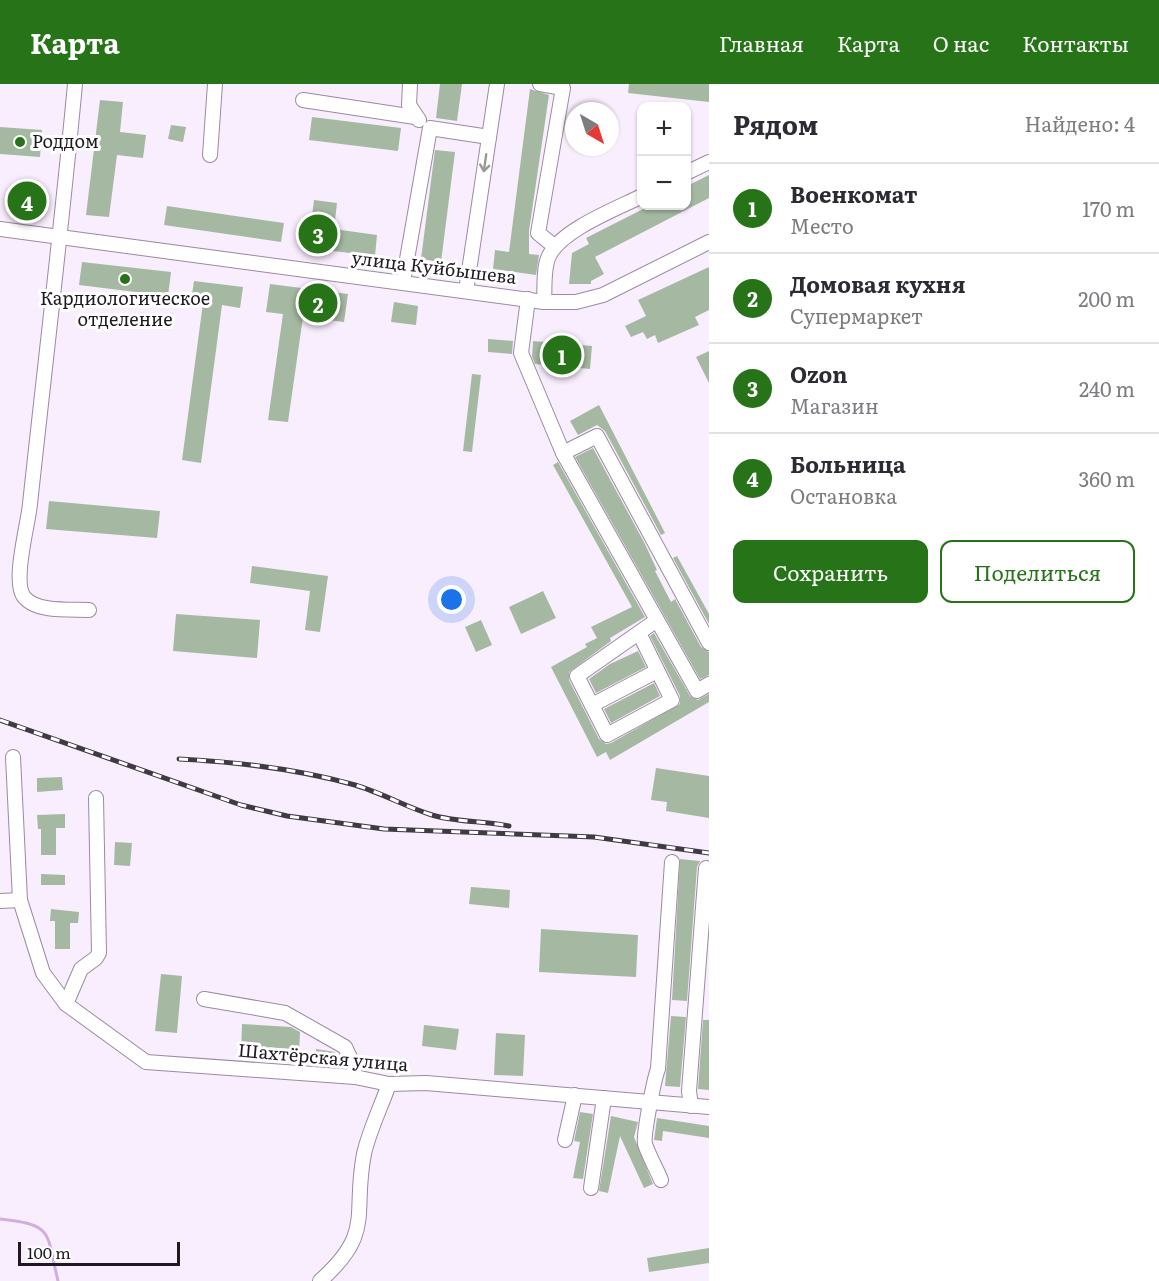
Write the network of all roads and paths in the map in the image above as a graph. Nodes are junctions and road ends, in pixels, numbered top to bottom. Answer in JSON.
{"nodes":[{"id":1,"x":75,"y":84,"type":"edge"},
{"id":2,"x":215,"y":84,"type":"edge"},
{"id":3,"x":410,"y":84,"type":"edge"},
{"id":4,"x":497,"y":84,"type":"edge"},
{"id":5,"x":540,"y":84,"type":"edge"},
{"id":6,"x":303,"y":100,"type":"dead end"},
{"id":7,"x":415,"y":117,"type":"junction"},
{"id":8,"x":430,"y":128,"type":"junction"},
{"id":9,"x":489,"y":137,"type":"junction"},
{"id":10,"x":210,"y":155,"type":"dead end"},
{"id":11,"x":709,"y":162,"type":"edge"},
{"id":12,"x":691,"y":171,"type":"edge"},
{"id":13,"x":637,"y":198,"type":"edge"},
{"id":14,"x":0,"y":230,"type":"edge"},
{"id":15,"x":60,"y":237,"type":"junction"},
{"id":16,"x":709,"y":242,"type":"edge"},
{"id":17,"x":554,"y":246,"type":"junction"},
{"id":18,"x":404,"y":282,"type":"junction"},
{"id":19,"x":466,"y":291,"type":"junction"},
{"id":20,"x":528,"y":299,"type":"junction"},
{"id":21,"x":544,"y":302,"type":"junction"},
{"id":22,"x":563,"y":453,"type":"junction"},
{"id":23,"x":89,"y":610,"type":"dead end"},
{"id":24,"x":657,"y":620,"type":"junction"},
{"id":25,"x":639,"y":633,"type":"junction"},
{"id":26,"x":709,"y":643,"type":"edge"},
{"id":27,"x":657,"y":671,"type":"junction"},
{"id":28,"x":709,"y":684,"type":"edge"},
{"id":29,"x":592,"y":705,"type":"junction"},
{"id":30,"x":13,"y":757,"type":"dead end"},
{"id":31,"x":96,"y":798,"type":"dead end"},
{"id":32,"x":672,"y":862,"type":"dead end"},
{"id":33,"x":706,"y":868,"type":"dead end"},
{"id":34,"x":20,"y":900,"type":"junction"},
{"id":35,"x":0,"y":901,"type":"edge"},
{"id":36,"x":204,"y":999,"type":"dead end"},
{"id":37,"x":66,"y":1004,"type":"junction"},
{"id":38,"x":355,"y":1077,"type":"junction"},
{"id":39,"x":388,"y":1084,"type":"junction"},
{"id":40,"x":575,"y":1095,"type":"junction"},
{"id":41,"x":604,"y":1098,"type":"junction"},
{"id":42,"x":652,"y":1102,"type":"junction"},
{"id":43,"x":691,"y":1106,"type":"junction"},
{"id":44,"x":709,"y":1107,"type":"edge"},
{"id":45,"x":565,"y":1140,"type":"dead end"},
{"id":46,"x":661,"y":1180,"type":"dead end"},
{"id":47,"x":591,"y":1188,"type":"dead end"},
{"id":48,"x":320,"y":1281,"type":"edge"}],
"edges":[{"from":1,"to":15,"type":"street"},
{"from":2,"to":10,"type":"street"},
{"from":3,"to":7,"type":"street"},
{"from":4,"to":9,"type":"street"},
{"from":5,"to":17,"type":"street"},
{"from":6,"to":7,"type":"street"},
{"from":7,"to":8,"type":"street"},
{"from":8,"to":9,"type":"street"},
{"from":8,"to":18,"type":"street"},
{"from":9,"to":19,"type":"street","one_way":true},
{"from":11,"to":12,"type":"street"},
{"from":13,"to":17,"type":"street"},
{"from":14,"to":15,"type":"street","name":"улица Куйбышева"},
{"from":15,"to":18,"type":"street","name":"улица Куйбышева"},
{"from":15,"to":23,"type":"street"},
{"from":16,"to":21,"type":"street","name":"улица Куйбышева"},
{"from":17,"to":21,"type":"street"},
{"from":18,"to":19,"type":"street","name":"улица Куйбышева"},
{"from":19,"to":20,"type":"street","name":"улица Куйбышева"},
{"from":20,"to":21,"type":"street","name":"улица Куйбышева"},
{"from":20,"to":22,"type":"street"},
{"from":22,"to":24,"type":"street"},
{"from":22,"to":26,"type":"street"},
{"from":24,"to":25,"type":"street"},
{"from":24,"to":28,"type":"street"},
{"from":25,"to":27,"type":"street"},
{"from":25,"to":29,"type":"street"},
{"from":27,"to":29,"type":"street"},
{"from":27,"to":29,"type":"street"},
{"from":30,"to":34,"type":"street","name":"Шахтёрская улица"},
{"from":31,"to":37,"type":"street"},
{"from":32,"to":42,"type":"street"},
{"from":33,"to":43,"type":"street"},
{"from":34,"to":35,"type":"street"},
{"from":34,"to":37,"type":"street","name":"Шахтёрская улица"},
{"from":36,"to":38,"type":"street"},
{"from":37,"to":38,"type":"street","name":"Шахтёрская улица"},
{"from":38,"to":39,"type":"street","name":"Шахтёрская улица"},
{"from":39,"to":40,"type":"street","name":"Шахтёрская улица"},
{"from":39,"to":48,"type":"street"},
{"from":40,"to":41,"type":"street","name":"Шахтёрская улица"},
{"from":40,"to":45,"type":"street"},
{"from":41,"to":42,"type":"street","name":"Шахтёрская улица"},
{"from":41,"to":47,"type":"street"},
{"from":42,"to":43,"type":"street","name":"Шахтёрская улица"},
{"from":42,"to":46,"type":"street"},
{"from":43,"to":44,"type":"street","name":"Шахтёрская улица"}]}
